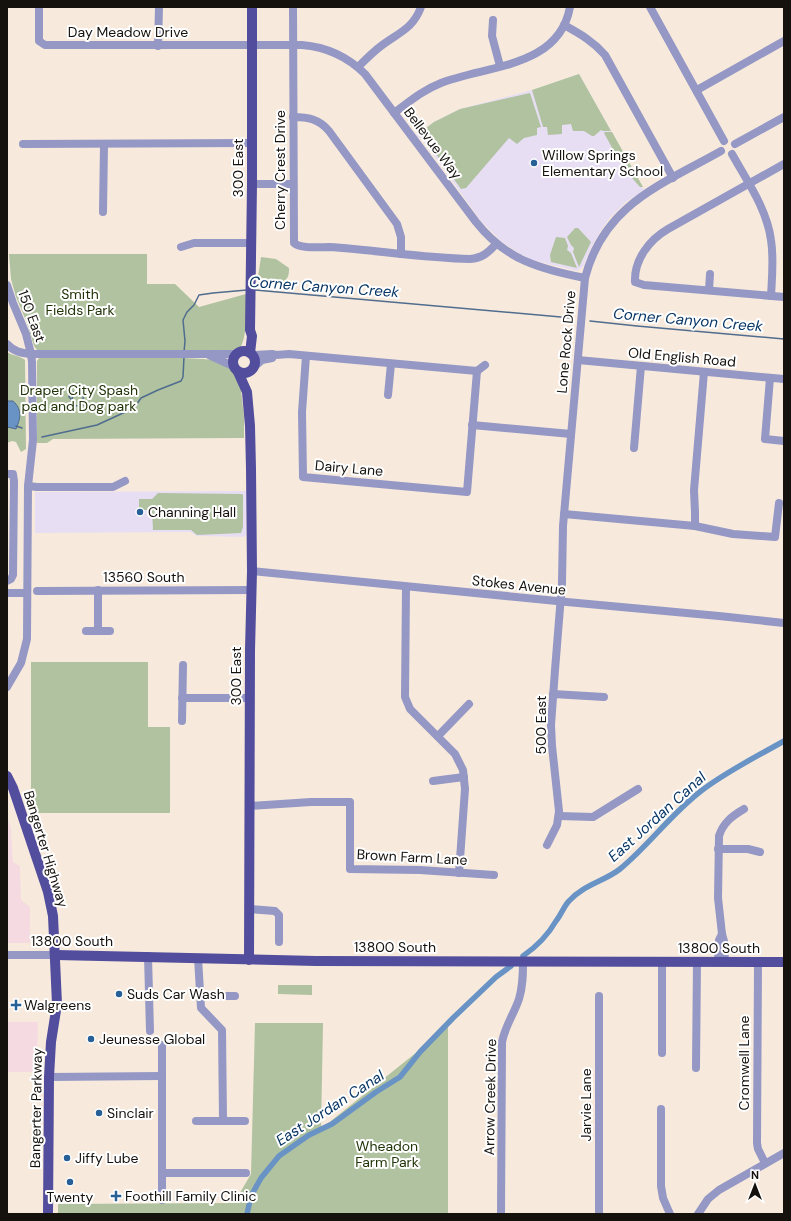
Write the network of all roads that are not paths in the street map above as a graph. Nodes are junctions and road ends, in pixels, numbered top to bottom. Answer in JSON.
{"nodes":[{"id":1,"x":39,"y":7,"type":"edge"},
{"id":2,"x":159,"y":7,"type":"edge"},
{"id":3,"x":252,"y":7,"type":"edge"},
{"id":4,"x":293,"y":7,"type":"edge"},
{"id":5,"x":421,"y":7,"type":"edge"},
{"id":6,"x":570,"y":7,"type":"edge"},
{"id":7,"x":650,"y":7,"type":"edge"},
{"id":8,"x":493,"y":20,"type":"dead end"},
{"id":9,"x":564,"y":25,"type":"junction"},
{"id":10,"x":784,"y":41,"type":"edge"},
{"id":11,"x":252,"y":45,"type":"junction"},
{"id":12,"x":293,"y":45,"type":"junction"},
{"id":13,"x":158,"y":46,"type":"junction"},
{"id":14,"x":500,"y":66,"type":"junction"},
{"id":15,"x":358,"y":67,"type":"junction"},
{"id":16,"x":696,"y":90,"type":"junction"},
{"id":17,"x":394,"y":113,"type":"junction"},
{"id":18,"x":293,"y":117,"type":"junction"},
{"id":19,"x":784,"y":117,"type":"edge"},
{"id":20,"x":724,"y":141,"type":"junction"},
{"id":21,"x":23,"y":144,"type":"dead end"},
{"id":22,"x":252,"y":144,"type":"junction"},
{"id":23,"x":735,"y":144,"type":"junction"},
{"id":24,"x":104,"y":145,"type":"junction"},
{"id":25,"x":721,"y":151,"type":"junction"},
{"id":26,"x":732,"y":154,"type":"junction"},
{"id":27,"x":784,"y":164,"type":"edge"},
{"id":28,"x":673,"y":178,"type":"junction"},
{"id":29,"x":252,"y":184,"type":"junction"},
{"id":30,"x":293,"y":184,"type":"junction"},
{"id":31,"x":749,"y":184,"type":"junction"},
{"id":32,"x":103,"y":212,"type":"dead end"},
{"id":33,"x":252,"y":243,"type":"junction"},
{"id":34,"x":496,"y":244,"type":"junction"},
{"id":35,"x":180,"y":247,"type":"dead end"},
{"id":36,"x":401,"y":254,"type":"junction"},
{"id":37,"x":710,"y":274,"type":"dead end"},
{"id":38,"x":585,"y":278,"type":"junction"},
{"id":39,"x":7,"y":285,"type":"edge"},
{"id":40,"x":709,"y":290,"type":"junction"},
{"id":41,"x":771,"y":296,"type":"junction"},
{"id":42,"x":784,"y":297,"type":"edge"},
{"id":43,"x":7,"y":344,"type":"edge"},
{"id":44,"x":32,"y":354,"type":"junction"},
{"id":45,"x":244,"y":354,"type":"junction"},
{"id":46,"x":209,"y":355,"type":"junction"},
{"id":47,"x":276,"y":355,"type":"junction"},
{"id":48,"x":306,"y":356,"type":"junction"},
{"id":49,"x":578,"y":360,"type":"junction"},
{"id":50,"x":391,"y":364,"type":"junction"},
{"id":51,"x":485,"y":365,"type":"dead end"},
{"id":52,"x":642,"y":366,"type":"junction"},
{"id":53,"x":236,"y":369,"type":"junction"},
{"id":54,"x":252,"y":370,"type":"junction"},
{"id":55,"x":477,"y":371,"type":"junction"},
{"id":56,"x":704,"y":372,"type":"junction"},
{"id":57,"x":770,"y":378,"type":"junction"},
{"id":58,"x":784,"y":379,"type":"edge"},
{"id":59,"x":246,"y":392,"type":"junction"},
{"id":60,"x":388,"y":395,"type":"dead end"},
{"id":61,"x":472,"y":425,"type":"junction"},
{"id":62,"x":571,"y":434,"type":"junction"},
{"id":63,"x":784,"y":441,"type":"edge"},
{"id":64,"x":634,"y":448,"type":"dead end"},
{"id":65,"x":10,"y":474,"type":"edge"},
{"id":66,"x":125,"y":481,"type":"dead end"},
{"id":67,"x":28,"y":486,"type":"junction"},
{"id":68,"x":779,"y":502,"type":"dead end"},
{"id":69,"x":564,"y":514,"type":"junction"},
{"id":70,"x":695,"y":526,"type":"junction"},
{"id":71,"x":252,"y":571,"type":"junction"},
{"id":72,"x":7,"y":581,"type":"edge"},
{"id":73,"x":406,"y":586,"type":"junction"},
{"id":74,"x":98,"y":590,"type":"junction"},
{"id":75,"x":252,"y":590,"type":"junction"},
{"id":76,"x":36,"y":591,"type":"dead end"},
{"id":77,"x":7,"y":593,"type":"edge"},
{"id":78,"x":27,"y":593,"type":"junction"},
{"id":79,"x":561,"y":602,"type":"junction"},
{"id":80,"x":784,"y":623,"type":"edge"},
{"id":81,"x":86,"y":631,"type":"dead end"},
{"id":82,"x":98,"y":631,"type":"junction"},
{"id":83,"x":110,"y":631,"type":"dead end"},
{"id":84,"x":183,"y":665,"type":"dead end"},
{"id":85,"x":7,"y":687,"type":"edge"},
{"id":86,"x":553,"y":694,"type":"junction"},
{"id":87,"x":604,"y":697,"type":"dead end"},
{"id":88,"x":182,"y":698,"type":"junction"},
{"id":89,"x":250,"y":698,"type":"junction"},
{"id":90,"x":469,"y":704,"type":"dead end"},
{"id":91,"x":182,"y":721,"type":"dead end"},
{"id":92,"x":438,"y":736,"type":"junction"},
{"id":93,"x":7,"y":776,"type":"edge"},
{"id":94,"x":464,"y":777,"type":"junction"},
{"id":95,"x":433,"y":781,"type":"dead end"},
{"id":96,"x":638,"y":789,"type":"dead end"},
{"id":97,"x":250,"y":806,"type":"junction"},
{"id":98,"x":744,"y":809,"type":"dead end"},
{"id":99,"x":559,"y":816,"type":"junction"},
{"id":100,"x":547,"y":845,"type":"dead end"},
{"id":101,"x":718,"y":849,"type":"junction"},
{"id":102,"x":760,"y":852,"type":"dead end"},
{"id":103,"x":460,"y":873,"type":"junction"},
{"id":104,"x":494,"y":875,"type":"dead end"},
{"id":105,"x":249,"y":909,"type":"junction"},
{"id":106,"x":279,"y":942,"type":"dead end"},
{"id":107,"x":7,"y":955,"type":"edge"},
{"id":108,"x":56,"y":955,"type":"junction"},
{"id":109,"x":148,"y":956,"type":"junction"},
{"id":110,"x":198,"y":958,"type":"junction"},
{"id":111,"x":249,"y":960,"type":"junction"},
{"id":112,"x":523,"y":961,"type":"junction"},
{"id":113,"x":662,"y":961,"type":"junction"},
{"id":114,"x":697,"y":962,"type":"junction"},
{"id":115,"x":722,"y":962,"type":"junction"},
{"id":116,"x":758,"y":962,"type":"junction"},
{"id":117,"x":784,"y":962,"type":"edge"},
{"id":118,"x":200,"y":996,"type":"junction"},
{"id":119,"x":235,"y":996,"type":"dead end"},
{"id":120,"x":599,"y":996,"type":"dead end"},
{"id":121,"x":150,"y":1031,"type":"dead end"},
{"id":122,"x":162,"y":1045,"type":"dead end"},
{"id":123,"x":662,"y":1053,"type":"dead end"},
{"id":124,"x":696,"y":1068,"type":"dead end"},
{"id":125,"x":162,"y":1076,"type":"junction"},
{"id":126,"x":48,"y":1077,"type":"junction"},
{"id":127,"x":661,"y":1109,"type":"dead end"},
{"id":128,"x":196,"y":1121,"type":"dead end"},
{"id":129,"x":223,"y":1121,"type":"junction"},
{"id":130,"x":245,"y":1121,"type":"dead end"},
{"id":131,"x":784,"y":1153,"type":"edge"},
{"id":132,"x":765,"y":1163,"type":"junction"},
{"id":133,"x":162,"y":1173,"type":"junction"},
{"id":134,"x":246,"y":1173,"type":"dead end"},
{"id":135,"x":162,"y":1200,"type":"dead end"},
{"id":136,"x":48,"y":1214,"type":"edge"},
{"id":137,"x":501,"y":1214,"type":"edge"},
{"id":138,"x":599,"y":1214,"type":"edge"},
{"id":139,"x":670,"y":1214,"type":"edge"},
{"id":140,"x":698,"y":1214,"type":"edge"}],
"edges":[{"from":1,"to":13,"type":"street","name":"Day Meadow Drive"},
{"from":2,"to":13,"type":"street"},
{"from":3,"to":11,"type":"main road","name":"300 East"},
{"from":4,"to":12,"type":"street","name":"Cherry Crest Drive"},
{"from":5,"to":15,"type":"street"},
{"from":6,"to":9,"type":"street"},
{"from":7,"to":16,"type":"street"},
{"from":8,"to":14,"type":"street"},
{"from":9,"to":14,"type":"street"},
{"from":9,"to":28,"type":"street"},
{"from":10,"to":16,"type":"street"},
{"from":11,"to":12,"type":"street","name":"Bellevue Way"},
{"from":11,"to":13,"type":"street","name":"Day Meadow Drive"},
{"from":11,"to":22,"type":"main road","name":"300 East"},
{"from":12,"to":15,"type":"street","name":"Bellevue Way"},
{"from":12,"to":18,"type":"street","name":"Cherry Crest Drive"},
{"from":14,"to":17,"type":"street"},
{"from":15,"to":17,"type":"street","name":"Bellevue Way"},
{"from":16,"to":20,"type":"street"},
{"from":17,"to":34,"type":"street","name":"Bellevue Way"},
{"from":18,"to":30,"type":"street","name":"Cherry Crest Drive"},
{"from":18,"to":36,"type":"street"},
{"from":19,"to":23,"type":"street"},
{"from":20,"to":23,"type":"street"},
{"from":20,"to":25,"type":"street"},
{"from":21,"to":24,"type":"street"},
{"from":22,"to":24,"type":"street"},
{"from":22,"to":29,"type":"main road","name":"300 East"},
{"from":23,"to":26,"type":"street"},
{"from":24,"to":32,"type":"street"},
{"from":25,"to":26,"type":"street"},
{"from":25,"to":28,"type":"street","name":"Lone Rock Drive"},
{"from":26,"to":31,"type":"street"},
{"from":27,"to":31,"type":"street"},
{"from":28,"to":38,"type":"street","name":"Lone Rock Drive"},
{"from":29,"to":30,"type":"street"},
{"from":29,"to":33,"type":"main road","name":"300 East"},
{"from":30,"to":36,"type":"street","name":"Cherry Crest Drive"},
{"from":31,"to":40,"type":"street"},
{"from":31,"to":41,"type":"street"},
{"from":33,"to":35,"type":"street"},
{"from":33,"to":45,"type":"main road","name":"300 East"},
{"from":34,"to":36,"type":"street","name":"Cherry Crest Drive"},
{"from":34,"to":38,"type":"street","name":"Bellevue Way"},
{"from":37,"to":40,"type":"street"},
{"from":38,"to":49,"type":"street","name":"Lone Rock Drive"},
{"from":39,"to":44,"type":"street","name":"150 East"},
{"from":40,"to":41,"type":"street"},
{"from":41,"to":42,"type":"street"},
{"from":43,"to":44,"type":"street"},
{"from":44,"to":46,"type":"street"},
{"from":44,"to":67,"type":"street","name":"150 East"},
{"from":45,"to":46,"type":"street"},
{"from":45,"to":47,"type":"street"},
{"from":45,"to":53,"type":"main road"},
{"from":45,"to":54,"type":"main road"},
{"from":46,"to":53,"type":"street"},
{"from":47,"to":48,"type":"street"},
{"from":47,"to":54,"type":"street"},
{"from":48,"to":50,"type":"street"},
{"from":48,"to":61,"type":"street","name":"Dairy Lane"},
{"from":49,"to":52,"type":"street","name":"Old English Road"},
{"from":49,"to":62,"type":"street","name":"Lone Rock Drive"},
{"from":50,"to":55,"type":"street"},
{"from":50,"to":60,"type":"street"},
{"from":51,"to":55,"type":"street"},
{"from":52,"to":56,"type":"street","name":"Old English Road"},
{"from":52,"to":64,"type":"street"},
{"from":53,"to":54,"type":"main road"},
{"from":53,"to":59,"type":"main road","name":"300 East"},
{"from":54,"to":59,"type":"main road","name":"300 East"},
{"from":55,"to":61,"type":"street"},
{"from":56,"to":57,"type":"street","name":"Old English Road"},
{"from":56,"to":70,"type":"street"},
{"from":57,"to":58,"type":"street","name":"Old English Road"},
{"from":57,"to":63,"type":"street"},
{"from":59,"to":71,"type":"main road","name":"300 East"},
{"from":61,"to":62,"type":"street"},
{"from":62,"to":69,"type":"street","name":"Lone Rock Drive"},
{"from":65,"to":72,"type":"street"},
{"from":66,"to":67,"type":"street"},
{"from":67,"to":78,"type":"street","name":"150 East"},
{"from":68,"to":70,"type":"street"},
{"from":69,"to":70,"type":"street"},
{"from":69,"to":79,"type":"street","name":"Lone Rock Drive"},
{"from":71,"to":73,"type":"street","name":"Stokes Avenue"},
{"from":71,"to":75,"type":"main road","name":"300 East"},
{"from":73,"to":79,"type":"street","name":"Stokes Avenue"},
{"from":73,"to":92,"type":"street"},
{"from":74,"to":75,"type":"street","name":"13560 South"},
{"from":74,"to":76,"type":"street","name":"13560 South"},
{"from":74,"to":82,"type":"street"},
{"from":75,"to":89,"type":"main road","name":"300 East"},
{"from":77,"to":78,"type":"street"},
{"from":78,"to":85,"type":"street","name":"150 East"},
{"from":79,"to":80,"type":"street","name":"Stokes Avenue"},
{"from":79,"to":86,"type":"street","name":"500 East"},
{"from":81,"to":82,"type":"street"},
{"from":82,"to":83,"type":"street"},
{"from":84,"to":88,"type":"street"},
{"from":86,"to":87,"type":"street"},
{"from":86,"to":99,"type":"street","name":"500 East"},
{"from":88,"to":89,"type":"street"},
{"from":88,"to":91,"type":"street"},
{"from":89,"to":97,"type":"main road","name":"300 East"},
{"from":90,"to":92,"type":"street"},
{"from":92,"to":94,"type":"street"},
{"from":93,"to":108,"type":"main road","name":"Bangerter Highway"},
{"from":94,"to":95,"type":"street"},
{"from":94,"to":103,"type":"street"},
{"from":96,"to":99,"type":"street"},
{"from":97,"to":103,"type":"street","name":"Brown Farm Lane"},
{"from":97,"to":105,"type":"main road","name":"300 East"},
{"from":98,"to":101,"type":"street"},
{"from":99,"to":100,"type":"street","name":"500 East"},
{"from":101,"to":102,"type":"street"},
{"from":101,"to":115,"type":"street"},
{"from":103,"to":104,"type":"street","name":"Brown Farm Lane"},
{"from":105,"to":106,"type":"street"},
{"from":105,"to":111,"type":"main road","name":"300 East"},
{"from":107,"to":108,"type":"street","name":"13800 South"},
{"from":108,"to":109,"type":"main road","name":"13800 South"},
{"from":108,"to":126,"type":"main road","name":"Bangerter Parkway"},
{"from":109,"to":110,"type":"main road","name":"13800 South"},
{"from":109,"to":121,"type":"street"},
{"from":110,"to":111,"type":"main road","name":"13800 South"},
{"from":110,"to":118,"type":"street"},
{"from":111,"to":112,"type":"main road","name":"13800 South"},
{"from":112,"to":113,"type":"main road","name":"13800 South"},
{"from":112,"to":137,"type":"street","name":"Arrow Creek Drive"},
{"from":113,"to":114,"type":"main road","name":"13800 South"},
{"from":113,"to":123,"type":"street"},
{"from":114,"to":115,"type":"main road","name":"13800 South"},
{"from":114,"to":124,"type":"street"},
{"from":115,"to":116,"type":"main road","name":"13800 South"},
{"from":116,"to":117,"type":"main road","name":"13800 South"},
{"from":116,"to":132,"type":"street","name":"Cromwell Lane"},
{"from":118,"to":119,"type":"street"},
{"from":118,"to":129,"type":"street"},
{"from":120,"to":138,"type":"street","name":"Jarvie Lane"},
{"from":122,"to":125,"type":"street"},
{"from":125,"to":126,"type":"street"},
{"from":125,"to":133,"type":"street"},
{"from":126,"to":136,"type":"main road","name":"Bangerter Parkway"},
{"from":127,"to":139,"type":"street"},
{"from":128,"to":129,"type":"street"},
{"from":129,"to":130,"type":"street"},
{"from":131,"to":132,"type":"street"},
{"from":132,"to":140,"type":"street"},
{"from":133,"to":134,"type":"street"},
{"from":133,"to":135,"type":"street"}]}
